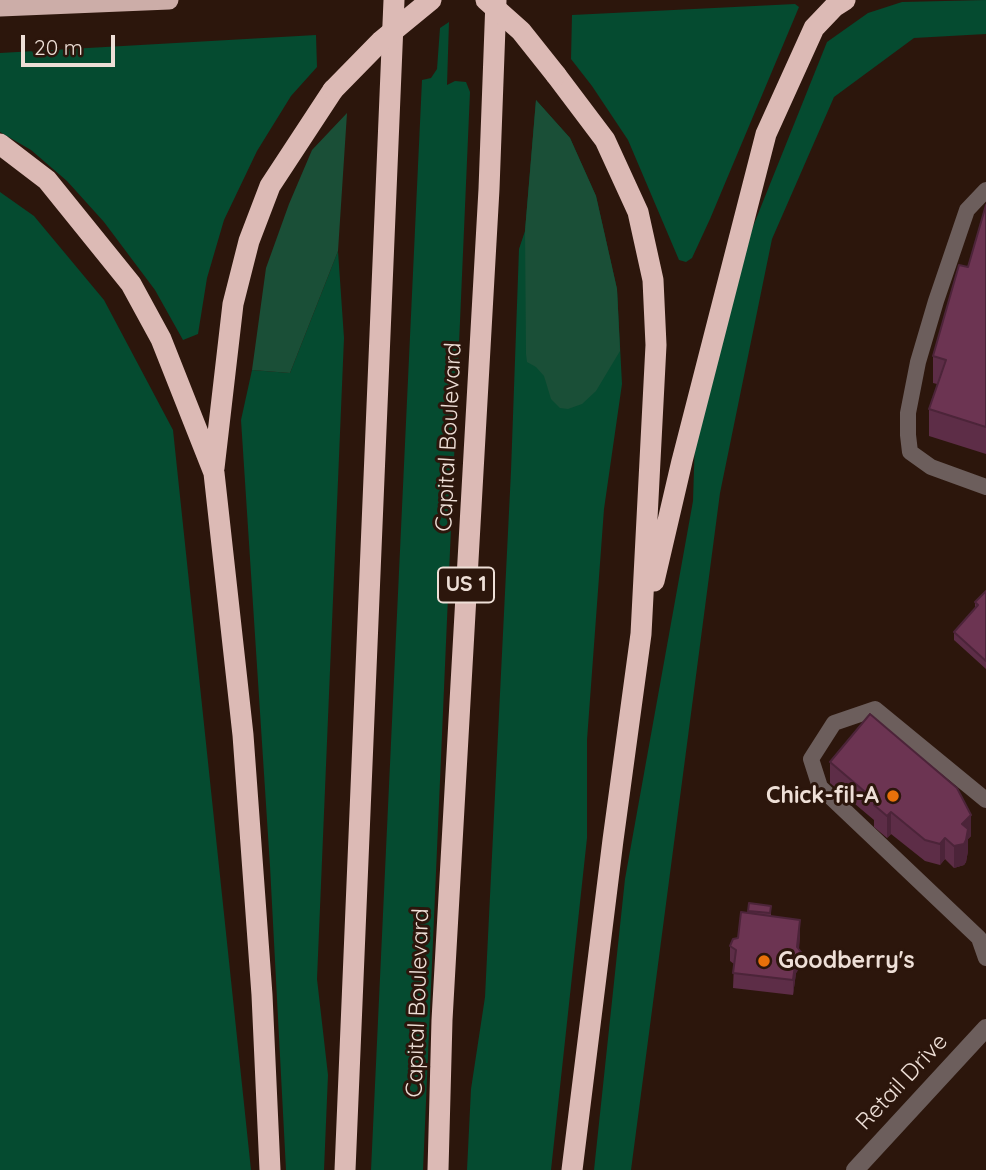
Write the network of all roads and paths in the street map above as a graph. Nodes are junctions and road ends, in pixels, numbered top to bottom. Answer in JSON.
{"nodes":[{"id":1,"x":169,"y":0,"type":"edge"},
{"id":2,"x":394,"y":0,"type":"edge"},
{"id":3,"x":431,"y":0,"type":"edge"},
{"id":4,"x":486,"y":0,"type":"edge"},
{"id":5,"x":496,"y":0,"type":"edge"},
{"id":6,"x":845,"y":0,"type":"edge"},
{"id":7,"x":0,"y":7,"type":"edge"},
{"id":8,"x":0,"y":144,"type":"edge"},
{"id":9,"x":986,"y":190,"type":"edge"},
{"id":10,"x":214,"y":473,"type":"junction"},
{"id":11,"x":986,"y":487,"type":"edge"},
{"id":12,"x":641,"y":634,"type":"junction"},
{"id":13,"x":986,"y":800,"type":"edge"},
{"id":14,"x":986,"y":958,"type":"edge"},
{"id":15,"x":986,"y":1028,"type":"edge"},
{"id":16,"x":271,"y":1170,"type":"edge"},
{"id":17,"x":345,"y":1170,"type":"edge"},
{"id":18,"x":438,"y":1170,"type":"edge"},
{"id":19,"x":572,"y":1170,"type":"edge"},
{"id":20,"x":855,"y":1170,"type":"edge"}],
"edges":[{"from":1,"to":7,"type":"highway"},
{"from":2,"to":17,"type":"highway"},
{"from":3,"to":10,"type":"highway","bridge":true},
{"from":4,"to":12,"type":"highway","bridge":true},
{"from":5,"to":18,"type":"highway","name":"Capital Boulevard","number":"US 1"},
{"from":6,"to":12,"type":"highway"},
{"from":8,"to":10,"type":"highway"},
{"from":9,"to":11,"type":"lane"},
{"from":10,"to":16,"type":"highway"},
{"from":12,"to":19,"type":"highway"},
{"from":13,"to":14,"type":"lane"},
{"from":15,"to":20,"type":"street","name":"Retail Drive"}]}
